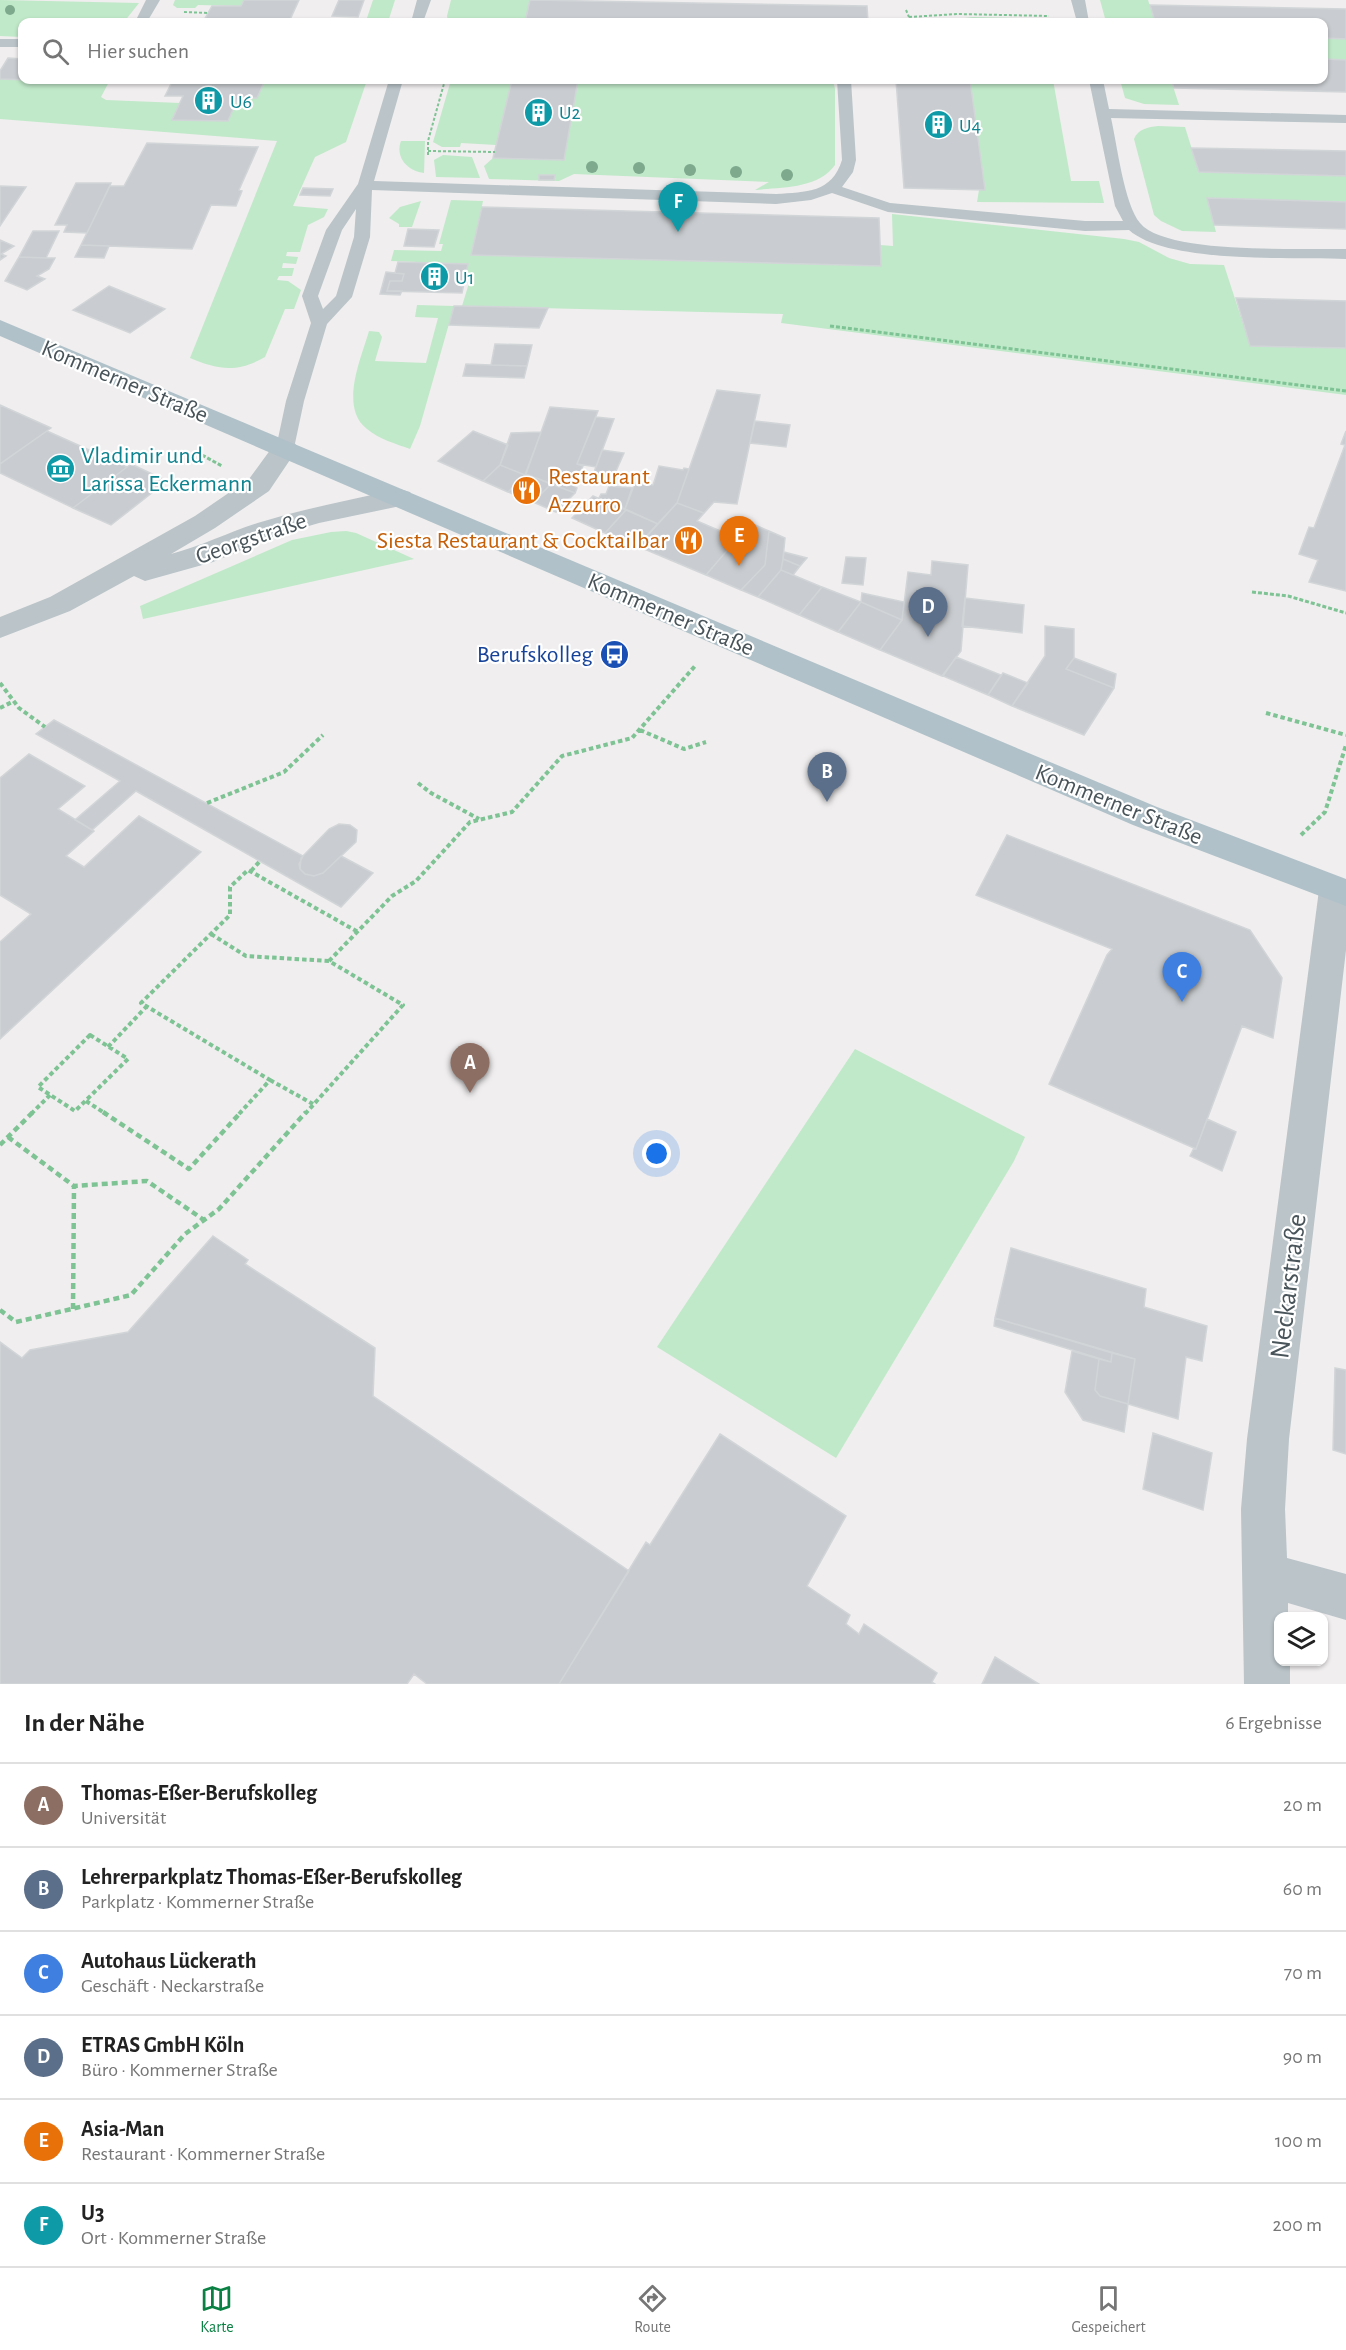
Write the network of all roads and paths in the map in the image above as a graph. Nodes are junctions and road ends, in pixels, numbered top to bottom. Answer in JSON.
{"nodes":[{"id":1,"x":153,"y":0,"type":"edge"},
{"id":2,"x":424,"y":0,"type":"edge"},
{"id":3,"x":1078,"y":0,"type":"edge"},
{"id":4,"x":906,"y":10,"type":"dead end"},
{"id":5,"x":909,"y":17,"type":"joint"},
{"id":6,"x":143,"y":18,"type":"edge"},
{"id":7,"x":418,"y":18,"type":"edge"},
{"id":8,"x":1041,"y":18,"type":"edge"},
{"id":9,"x":1082,"y":18,"type":"edge"},
{"id":10,"x":0,"y":43,"type":"edge"},
{"id":11,"x":18,"y":43,"type":"edge"},
{"id":12,"x":395,"y":84,"type":"edge"},
{"id":13,"x":444,"y":84,"type":"edge"},
{"id":14,"x":844,"y":84,"type":"edge"},
{"id":15,"x":1097,"y":84,"type":"edge"},
{"id":16,"x":1103,"y":113,"type":"junction"},
{"id":17,"x":1346,"y":119,"type":"edge"},
{"id":18,"x":428,"y":151,"type":"junction"},
{"id":19,"x":495,"y":152,"type":"dead end"},
{"id":20,"x":365,"y":185,"type":"junction"},
{"id":21,"x":429,"y":186,"type":"junction"},
{"id":22,"x":831,"y":188,"type":"junction"},
{"id":23,"x":1132,"y":225,"type":"junction"},
{"id":24,"x":1346,"y":254,"type":"edge"},
{"id":25,"x":318,"y":323,"type":"junction"},
{"id":26,"x":830,"y":326,"type":"dead end"},
{"id":27,"x":0,"y":327,"type":"edge"},
{"id":28,"x":1346,"y":391,"type":"edge"},
{"id":29,"x":285,"y":448,"type":"junction"},
{"id":30,"x":400,"y":498,"type":"junction"},
{"id":31,"x":102,"y":582,"type":"junction"},
{"id":32,"x":1252,"y":592,"type":"dead end"},
{"id":33,"x":1346,"y":614,"type":"edge"},
{"id":34,"x":0,"y":628,"type":"edge"},
{"id":35,"x":721,"y":636,"type":"junction"},
{"id":36,"x":0,"y":683,"type":"edge"},
{"id":37,"x":12,"y":702,"type":"junction"},
{"id":38,"x":0,"y":708,"type":"edge"},
{"id":39,"x":1266,"y":713,"type":"dead end"},
{"id":40,"x":45,"y":727,"type":"dead end"},
{"id":41,"x":640,"y":730,"type":"junction"},
{"id":42,"x":323,"y":735,"type":"dead end"},
{"id":43,"x":1346,"y":735,"type":"edge"},
{"id":44,"x":706,"y":742,"type":"dead end"},
{"id":45,"x":1346,"y":745,"type":"edge"},
{"id":46,"x":418,"y":783,"type":"dead end"},
{"id":47,"x":207,"y":803,"type":"dead end"},
{"id":48,"x":480,"y":820,"type":"junction"},
{"id":49,"x":261,"y":861,"type":"dead end"},
{"id":50,"x":1270,"y":864,"type":"junction"},
{"id":51,"x":251,"y":871,"type":"junction"},
{"id":52,"x":1341,"y":892,"type":"edge"},
{"id":53,"x":358,"y":932,"type":"junction"},
{"id":54,"x":210,"y":934,"type":"junction"},
{"id":55,"x":329,"y":961,"type":"junction"},
{"id":56,"x":147,"y":1006,"type":"junction"},
{"id":57,"x":108,"y":1047,"type":"junction"},
{"id":58,"x":270,"y":1080,"type":"junction"},
{"id":59,"x":50,"y":1095,"type":"junction"},
{"id":60,"x":86,"y":1101,"type":"junction"},
{"id":61,"x":313,"y":1104,"type":"junction"},
{"id":62,"x":8,"y":1137,"type":"junction"},
{"id":63,"x":0,"y":1145,"type":"edge"},
{"id":64,"x":74,"y":1186,"type":"junction"},
{"id":65,"x":204,"y":1220,"type":"junction"},
{"id":66,"x":73,"y":1309,"type":"junction"},
{"id":67,"x":0,"y":1310,"type":"edge"},
{"id":68,"x":1264,"y":1574,"type":"junction"},
{"id":69,"x":1346,"y":1598,"type":"edge"},
{"id":70,"x":1267,"y":1684,"type":"edge"}],
"edges":[{"from":1,"to":6,"type":"lane"},
{"from":2,"to":7,"type":"lane"},
{"from":3,"to":9,"type":"lane"},
{"from":4,"to":5,"type":"path"},
{"from":5,"to":8,"type":"path"},
{"from":10,"to":11,"type":"lane"},
{"from":12,"to":20,"type":"lane"},
{"from":13,"to":18,"type":"path"},
{"from":14,"to":22,"type":"lane"},
{"from":15,"to":16,"type":"lane"},
{"from":16,"to":17,"type":"lane"},
{"from":16,"to":23,"type":"lane"},
{"from":18,"to":19,"type":"path"},
{"from":18,"to":21,"type":"path"},
{"from":20,"to":21,"type":"lane"},
{"from":20,"to":25,"type":"lane"},
{"from":20,"to":25,"type":"lane"},
{"from":21,"to":22,"type":"lane"},
{"from":22,"to":23,"type":"lane"},
{"from":23,"to":24,"type":"lane"},
{"from":25,"to":29,"type":"lane"},
{"from":26,"to":28,"type":"path"},
{"from":27,"to":29,"type":"main road","name":"Kommerner Straße"},
{"from":29,"to":30,"type":"main road","name":"Kommerner Straße"},
{"from":29,"to":31,"type":"street","name":"Georgstraße"},
{"from":30,"to":31,"type":"street","name":"Georgstraße"},
{"from":30,"to":35,"type":"main road","name":"Kommerner Straße"},
{"from":31,"to":34,"type":"street","name":"Georgstraße"},
{"from":32,"to":33,"type":"path"},
{"from":35,"to":41,"type":"path"},
{"from":35,"to":50,"type":"main road","name":"Kommerner Straße"},
{"from":36,"to":37,"type":"path"},
{"from":37,"to":38,"type":"path"},
{"from":37,"to":40,"type":"path"},
{"from":39,"to":43,"type":"path"},
{"from":41,"to":44,"type":"path"},
{"from":41,"to":48,"type":"path"},
{"from":42,"to":47,"type":"path"},
{"from":45,"to":50,"type":"path"},
{"from":46,"to":48,"type":"path"},
{"from":48,"to":53,"type":"path"},
{"from":49,"to":51,"type":"path"},
{"from":50,"to":52,"type":"main road","name":"Kommerner Straße"},
{"from":51,"to":53,"type":"path"},
{"from":51,"to":54,"type":"path"},
{"from":52,"to":68,"type":"street","name":"Neckarstraße"},
{"from":53,"to":55,"type":"path"},
{"from":54,"to":55,"type":"path"},
{"from":54,"to":56,"type":"path"},
{"from":55,"to":61,"type":"path"},
{"from":56,"to":57,"type":"path"},
{"from":56,"to":58,"type":"path"},
{"from":57,"to":59,"type":"path"},
{"from":57,"to":60,"type":"path"},
{"from":58,"to":60,"type":"path"},
{"from":58,"to":61,"type":"path"},
{"from":59,"to":60,"type":"path"},
{"from":59,"to":62,"type":"path"},
{"from":61,"to":65,"type":"path"},
{"from":62,"to":63,"type":"path"},
{"from":62,"to":64,"type":"path"},
{"from":64,"to":65,"type":"path"},
{"from":64,"to":66,"type":"path"},
{"from":65,"to":66,"type":"path"},
{"from":66,"to":67,"type":"path"},
{"from":68,"to":69,"type":"street"},
{"from":68,"to":70,"type":"street","name":"Neckarstraße"}]}
